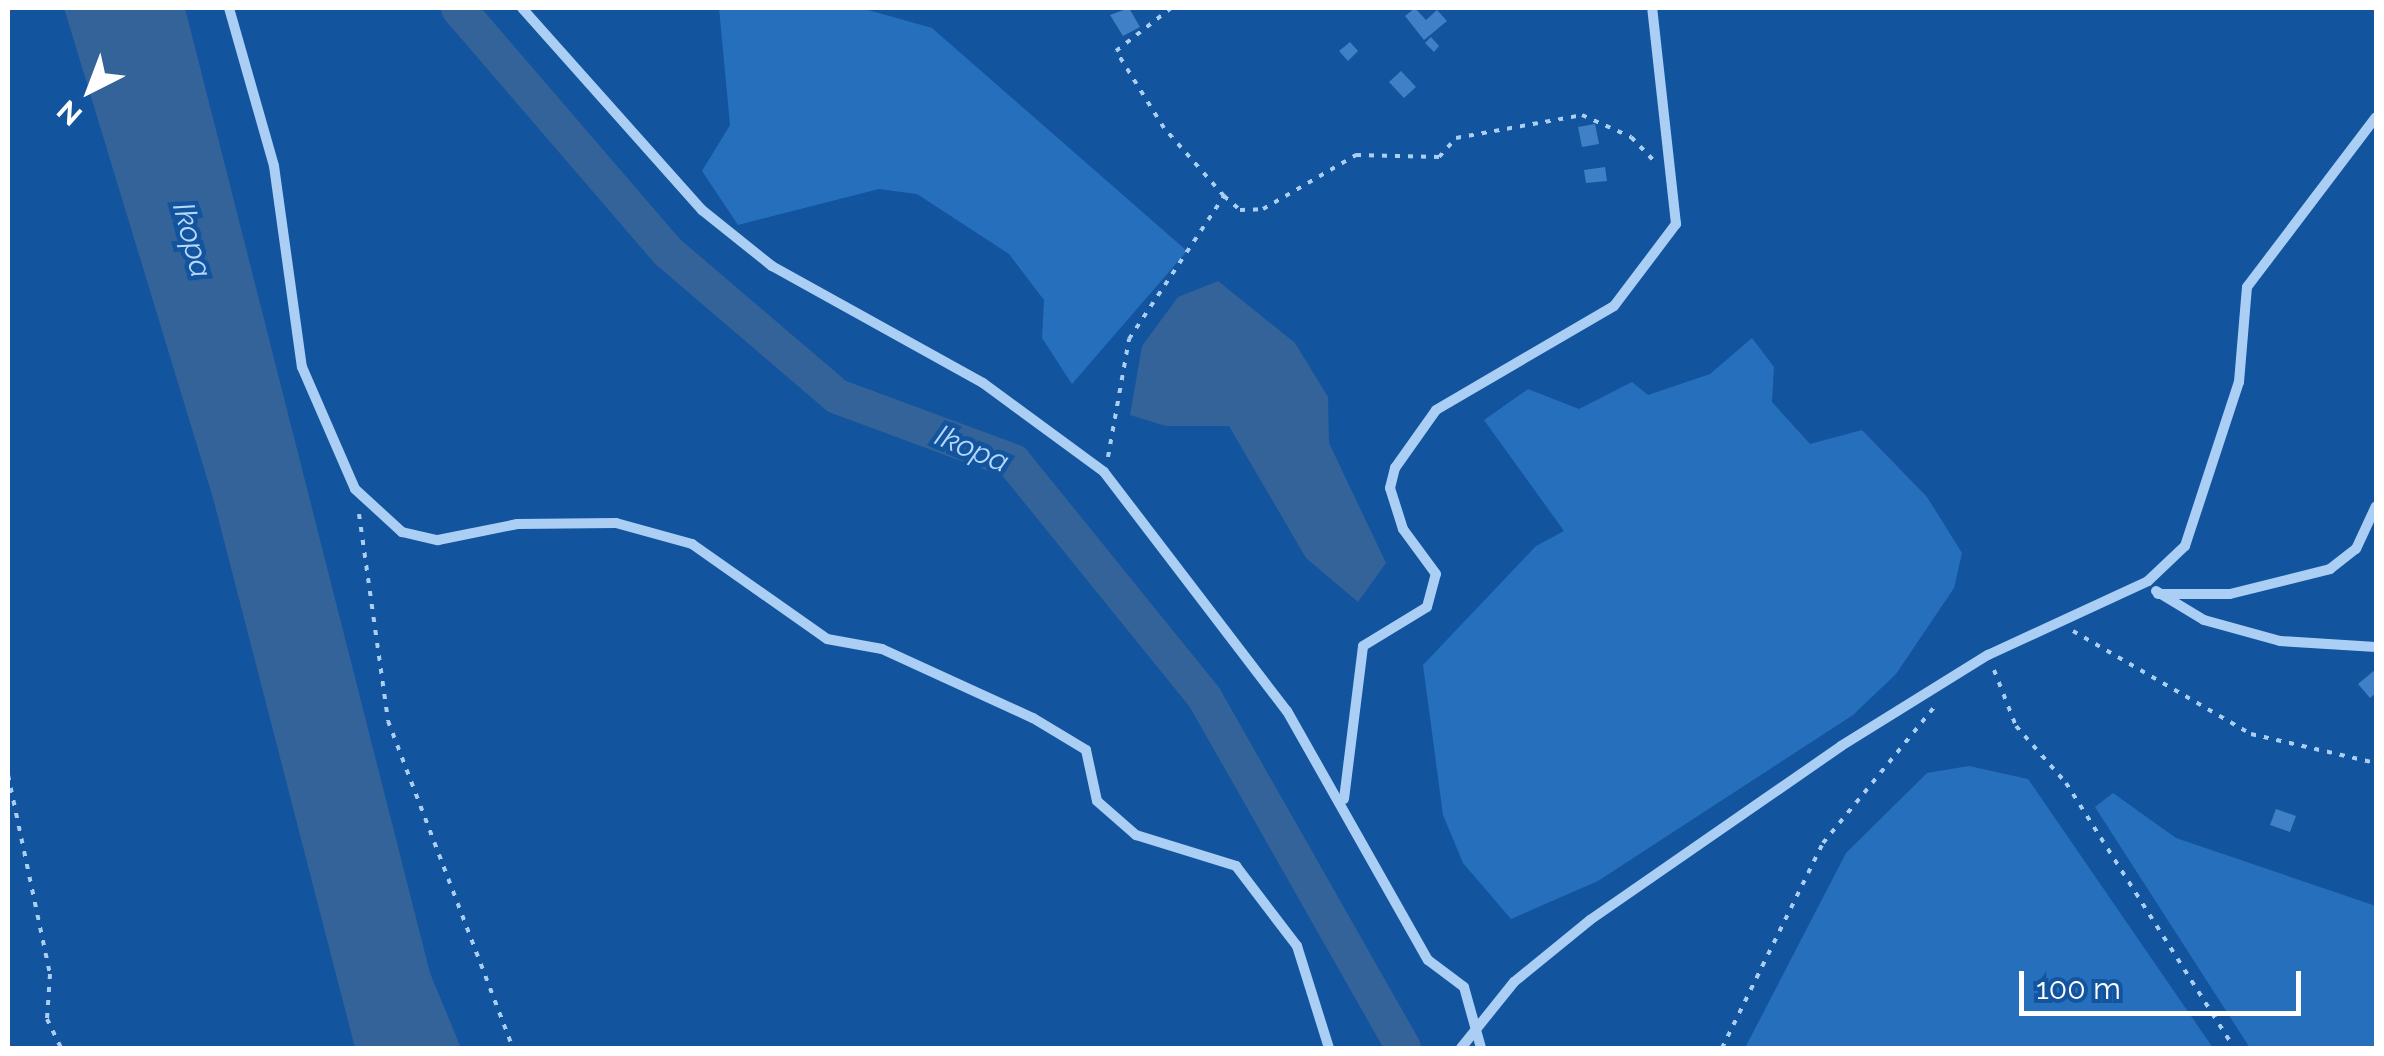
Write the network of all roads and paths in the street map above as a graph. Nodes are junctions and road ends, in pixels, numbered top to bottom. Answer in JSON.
{"nodes":[{"id":1,"x":229,"y":8,"type":"edge"},
{"id":2,"x":522,"y":8,"type":"edge"},
{"id":3,"x":1172,"y":8,"type":"edge"},
{"id":4,"x":1652,"y":8,"type":"edge"},
{"id":5,"x":2376,"y":117,"type":"edge"},
{"id":6,"x":1667,"y":176,"type":"junction"},
{"id":7,"x":1224,"y":196,"type":"junction"},
{"id":8,"x":1104,"y":472,"type":"junction"},
{"id":9,"x":355,"y":490,"type":"junction"},
{"id":10,"x":2376,"y":506,"type":"edge"},
{"id":11,"x":2148,"y":582,"type":"junction"},
{"id":12,"x":2158,"y":594,"type":"junction"},
{"id":13,"x":2063,"y":625,"type":"junction"},
{"id":14,"x":2376,"y":647,"type":"edge"},
{"id":15,"x":1988,"y":656,"type":"junction"},
{"id":16,"x":1946,"y":696,"type":"dead end"},
{"id":17,"x":2376,"y":764,"type":"edge"},
{"id":18,"x":8,"y":776,"type":"edge"},
{"id":19,"x":1344,"y":800,"type":"junction"},
{"id":20,"x":1471,"y":1025,"type":"junction"},
{"id":21,"x":61,"y":1048,"type":"edge"},
{"id":22,"x":513,"y":1048,"type":"edge"},
{"id":23,"x":1329,"y":1048,"type":"edge"},
{"id":24,"x":1461,"y":1048,"type":"edge"},
{"id":25,"x":1481,"y":1048,"type":"edge"},
{"id":26,"x":1722,"y":1048,"type":"edge"},
{"id":27,"x":2234,"y":1048,"type":"edge"}],
"edges":[{"from":1,"to":9,"type":"street"},
{"from":2,"to":8,"type":"street"},
{"from":3,"to":7,"type":"path"},
{"from":4,"to":6,"type":"street"},
{"from":5,"to":11,"type":"street"},
{"from":6,"to":7,"type":"path"},
{"from":6,"to":19,"type":"street"},
{"from":7,"to":8,"type":"path"},
{"from":8,"to":19,"type":"street"},
{"from":9,"to":22,"type":"path"},
{"from":9,"to":23,"type":"street"},
{"from":10,"to":12,"type":"street"},
{"from":11,"to":12,"type":"street"},
{"from":11,"to":13,"type":"street"},
{"from":12,"to":14,"type":"street"},
{"from":13,"to":15,"type":"street"},
{"from":13,"to":17,"type":"path"},
{"from":15,"to":20,"type":"street"},
{"from":15,"to":27,"type":"path"},
{"from":16,"to":26,"type":"path"},
{"from":18,"to":21,"type":"path"},
{"from":19,"to":20,"type":"street"},
{"from":20,"to":24,"type":"street"},
{"from":20,"to":25,"type":"street"}]}
